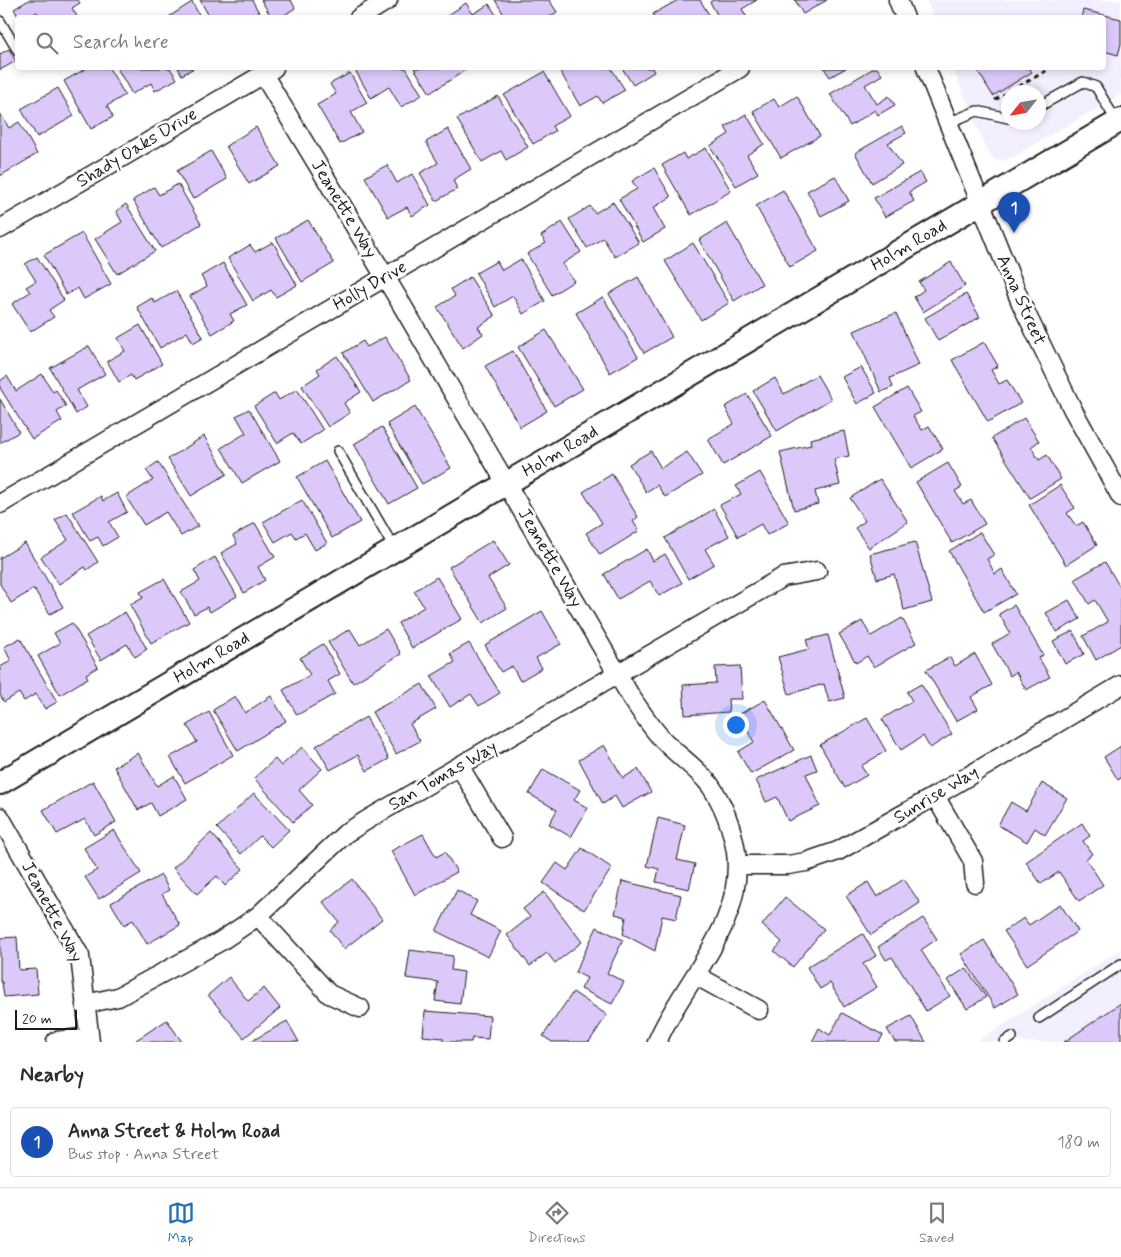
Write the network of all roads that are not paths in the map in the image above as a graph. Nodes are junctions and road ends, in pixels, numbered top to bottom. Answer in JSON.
{"nodes":[{"id":1,"x":388,"y":0,"type":"edge"},
{"id":2,"x":898,"y":0,"type":"edge"},
{"id":3,"x":364,"y":15,"type":"edge"},
{"id":4,"x":905,"y":15,"type":"edge"},
{"id":5,"x":0,"y":21,"type":"edge"},
{"id":6,"x":15,"y":46,"type":"edge"},
{"id":7,"x":737,"y":70,"type":"edge"},
{"id":8,"x":927,"y":70,"type":"edge"},
{"id":9,"x":268,"y":71,"type":"edge"},
{"id":10,"x":1046,"y":103,"type":"edge"},
{"id":11,"x":1001,"y":116,"type":"edge"},
{"id":12,"x":1119,"y":121,"type":"edge"},
{"id":13,"x":948,"y":123,"type":"junction"},
{"id":14,"x":980,"y":203,"type":"junction"},
{"id":15,"x":0,"y":229,"type":"edge"},
{"id":16,"x":385,"y":277,"type":"junction"},
{"id":17,"x":338,"y":451,"type":"dead end"},
{"id":18,"x":506,"y":482,"type":"junction"},
{"id":19,"x":1121,"y":497,"type":"edge"},
{"id":20,"x":0,"y":504,"type":"edge"},
{"id":21,"x":394,"y":548,"type":"junction"},
{"id":22,"x":817,"y":570,"type":"dead end"},
{"id":23,"x":617,"y":673,"type":"junction"},
{"id":24,"x":1121,"y":685,"type":"edge"},
{"id":25,"x":460,"y":767,"type":"junction"},
{"id":26,"x":0,"y":783,"type":"edge"},
{"id":27,"x":936,"y":796,"type":"junction"},
{"id":28,"x":0,"y":817,"type":"edge"},
{"id":29,"x":502,"y":838,"type":"dead end"},
{"id":30,"x":737,"y":864,"type":"junction"},
{"id":31,"x":976,"y":883,"type":"dead end"},
{"id":32,"x":258,"y":916,"type":"junction"},
{"id":33,"x":1121,"y":964,"type":"edge"},
{"id":34,"x":697,"y":976,"type":"junction"},
{"id":35,"x":85,"y":1004,"type":"junction"},
{"id":36,"x":360,"y":1008,"type":"dead end"},
{"id":37,"x":759,"y":1010,"type":"dead end"},
{"id":38,"x":1039,"y":1018,"type":"dead end"},
{"id":39,"x":89,"y":1040,"type":"edge"},
{"id":40,"x":56,"y":1041,"type":"dead end"},
{"id":41,"x":657,"y":1042,"type":"edge"}],
"edges":[{"from":1,"to":3,"type":"street"},
{"from":2,"to":4,"type":"street"},
{"from":5,"to":6,"type":"lane"},
{"from":7,"to":16,"type":"street","name":"Holly Drive"},
{"from":8,"to":13,"type":"street","name":"Anna Street"},
{"from":9,"to":15,"type":"street","name":"Shady Oaks Drive"},
{"from":9,"to":16,"type":"street","name":"Jeanette Way"},
{"from":10,"to":12,"type":"lane"},
{"from":11,"to":13,"type":"lane"},
{"from":12,"to":14,"type":"street","name":"Holm Road"},
{"from":13,"to":14,"type":"street","name":"Anna Street"},
{"from":14,"to":18,"type":"street","name":"Holm Road"},
{"from":14,"to":19,"type":"street","name":"Anna Street"},
{"from":16,"to":18,"type":"street","name":"Jeanette Way"},
{"from":16,"to":20,"type":"street","name":"Holly Drive"},
{"from":17,"to":21,"type":"lane"},
{"from":18,"to":21,"type":"street","name":"Holm Road"},
{"from":18,"to":23,"type":"street","name":"Jeanette Way"},
{"from":21,"to":26,"type":"street","name":"Holm Road"},
{"from":22,"to":23,"type":"street","name":"San Tomas Way"},
{"from":23,"to":25,"type":"street","name":"San Tomas Way"},
{"from":23,"to":30,"type":"street","name":"Jeanette Way"},
{"from":24,"to":27,"type":"street","name":"Sunrise Way"},
{"from":25,"to":29,"type":"street"},
{"from":25,"to":32,"type":"street","name":"San Tomas Way"},
{"from":27,"to":30,"type":"street","name":"Sunrise Way"},
{"from":27,"to":31,"type":"street"},
{"from":28,"to":35,"type":"street","name":"Jeanette Way"},
{"from":30,"to":34,"type":"street","name":"Jeanette Way"},
{"from":32,"to":35,"type":"street","name":"San Tomas Way"},
{"from":32,"to":36,"type":"street"},
{"from":33,"to":38,"type":"lane"},
{"from":34,"to":37,"type":"street"},
{"from":34,"to":41,"type":"street","name":"Jeanette Way"},
{"from":35,"to":39,"type":"street","name":"Jeanette Way"},
{"from":39,"to":40,"type":"street"}]}
